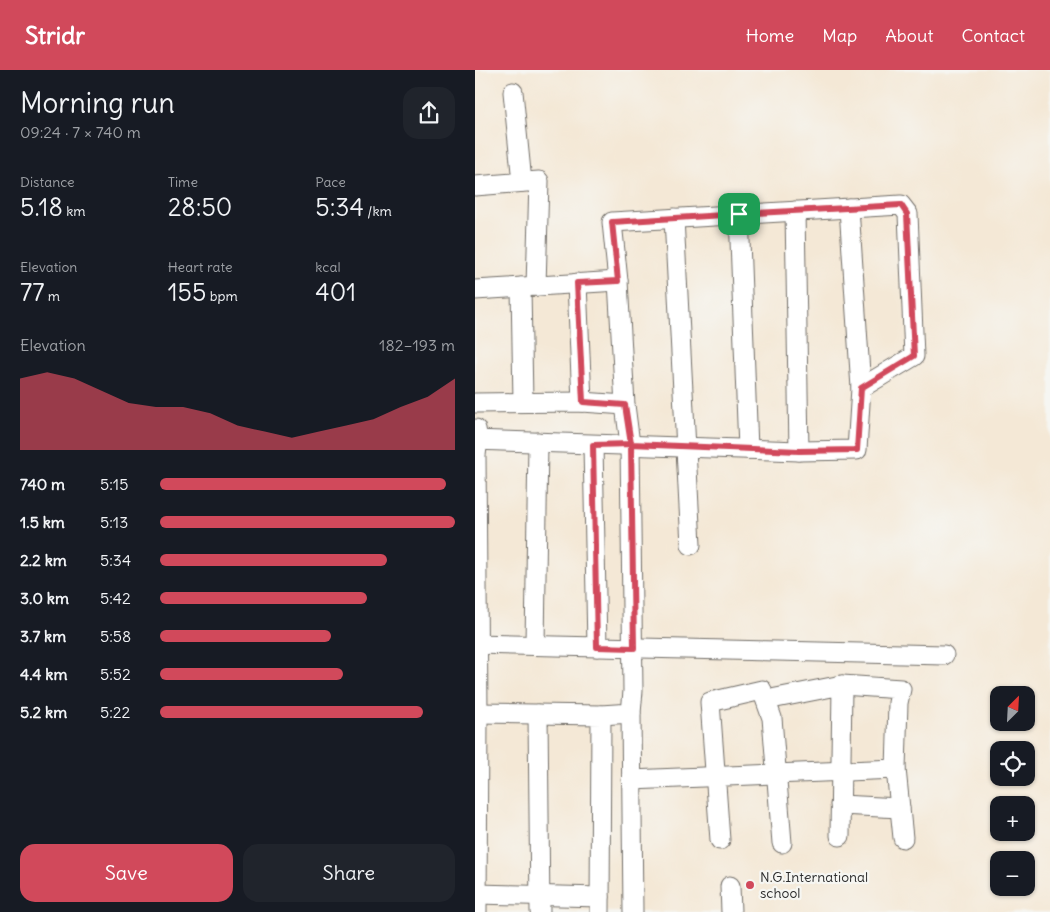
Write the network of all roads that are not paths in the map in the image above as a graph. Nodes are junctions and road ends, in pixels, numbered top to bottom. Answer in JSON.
{"nodes":[{"id":1,"x":513,"y":92,"type":"dead end"},
{"id":2,"x":523,"y":182,"type":"junction"},
{"id":3,"x":475,"y":186,"type":"edge"},
{"id":4,"x":849,"y":208,"type":"junction"},
{"id":5,"x":795,"y":211,"type":"junction"},
{"id":6,"x":739,"y":214,"type":"junction"},
{"id":7,"x":674,"y":218,"type":"junction"},
{"id":8,"x":618,"y":281,"type":"junction"},
{"id":9,"x":577,"y":283,"type":"junction"},
{"id":10,"x":528,"y":286,"type":"junction"},
{"id":11,"x":475,"y":290,"type":"edge"},
{"id":12,"x":861,"y":388,"type":"junction"},
{"id":13,"x":523,"y":402,"type":"junction"},
{"id":14,"x":583,"y":402,"type":"junction"},
{"id":15,"x":475,"y":403,"type":"edge"},
{"id":16,"x":625,"y":405,"type":"junction"},
{"id":17,"x":476,"y":435,"type":"edge"},
{"id":18,"x":538,"y":442,"type":"junction"},
{"id":19,"x":631,"y":444,"type":"junction"},
{"id":20,"x":593,"y":445,"type":"junction"},
{"id":21,"x":687,"y":446,"type":"junction"},
{"id":22,"x":748,"y":449,"type":"junction"},
{"id":23,"x":799,"y":451,"type":"junction"},
{"id":24,"x":691,"y":545,"type":"dead end"},
{"id":25,"x":476,"y":644,"type":"edge"},
{"id":26,"x":535,"y":645,"type":"junction"},
{"id":27,"x":597,"y":647,"type":"junction"},
{"id":28,"x":634,"y":648,"type":"junction"},
{"id":29,"x":944,"y":655,"type":"dead end"},
{"id":30,"x":842,"y":686,"type":"junction"},
{"id":31,"x":766,"y":700,"type":"junction"},
{"id":32,"x":478,"y":713,"type":"junction"},
{"id":33,"x":631,"y":713,"type":"junction"},
{"id":34,"x":538,"y":714,"type":"junction"},
{"id":35,"x":601,"y":714,"type":"junction"},
{"id":36,"x":896,"y":769,"type":"junction"},
{"id":37,"x":841,"y":772,"type":"junction"},
{"id":38,"x":776,"y":775,"type":"junction"},
{"id":39,"x":715,"y":776,"type":"junction"},
{"id":40,"x":631,"y":780,"type":"junction"},
{"id":41,"x":841,"y":805,"type":"junction"},
{"id":42,"x":900,"y":808,"type":"junction"},
{"id":43,"x":840,"y":836,"type":"dead end"},
{"id":44,"x":903,"y":838,"type":"dead end"},
{"id":45,"x":720,"y":840,"type":"dead end"},
{"id":46,"x":782,"y":843,"type":"dead end"},
{"id":47,"x":730,"y":886,"type":"dead end"},
{"id":48,"x":477,"y":903,"type":"edge"},
{"id":49,"x":540,"y":904,"type":"edge"},
{"id":50,"x":601,"y":905,"type":"edge"},
{"id":51,"x":633,"y":912,"type":"edge"},
{"id":52,"x":731,"y":912,"type":"edge"}],
"edges":[{"from":1,"to":2,"type":"street"},
{"from":2,"to":3,"type":"street"},
{"from":2,"to":10,"type":"street"},
{"from":4,"to":5,"type":"street"},
{"from":4,"to":12,"type":"street"},
{"from":4,"to":12,"type":"street"},
{"from":5,"to":6,"type":"street"},
{"from":5,"to":23,"type":"street"},
{"from":6,"to":7,"type":"street"},
{"from":6,"to":22,"type":"street"},
{"from":7,"to":8,"type":"street"},
{"from":7,"to":21,"type":"street"},
{"from":8,"to":9,"type":"street"},
{"from":8,"to":16,"type":"street"},
{"from":9,"to":10,"type":"street"},
{"from":9,"to":14,"type":"street"},
{"from":10,"to":11,"type":"street"},
{"from":10,"to":13,"type":"street"},
{"from":12,"to":23,"type":"street"},
{"from":13,"to":14,"type":"street"},
{"from":13,"to":15,"type":"street"},
{"from":14,"to":16,"type":"street"},
{"from":16,"to":19,"type":"street"},
{"from":17,"to":18,"type":"street"},
{"from":17,"to":25,"type":"street"},
{"from":18,"to":20,"type":"street"},
{"from":18,"to":26,"type":"street"},
{"from":19,"to":20,"type":"street"},
{"from":19,"to":21,"type":"street"},
{"from":19,"to":28,"type":"street"},
{"from":20,"to":27,"type":"street"},
{"from":21,"to":22,"type":"street"},
{"from":21,"to":24,"type":"street"},
{"from":22,"to":23,"type":"street"},
{"from":25,"to":26,"type":"street"},
{"from":25,"to":32,"type":"street"},
{"from":26,"to":27,"type":"street"},
{"from":27,"to":28,"type":"street"},
{"from":28,"to":29,"type":"street"},
{"from":28,"to":33,"type":"street"},
{"from":30,"to":31,"type":"street"},
{"from":30,"to":36,"type":"street"},
{"from":30,"to":37,"type":"street"},
{"from":31,"to":38,"type":"street"},
{"from":31,"to":39,"type":"street"},
{"from":32,"to":34,"type":"street"},
{"from":32,"to":48,"type":"street"},
{"from":33,"to":35,"type":"street"},
{"from":33,"to":40,"type":"street"},
{"from":34,"to":35,"type":"street"},
{"from":34,"to":49,"type":"street"},
{"from":35,"to":50,"type":"street"},
{"from":36,"to":37,"type":"street"},
{"from":36,"to":42,"type":"street"},
{"from":37,"to":38,"type":"street"},
{"from":37,"to":41,"type":"street"},
{"from":38,"to":39,"type":"street"},
{"from":38,"to":46,"type":"street"},
{"from":39,"to":40,"type":"street"},
{"from":39,"to":45,"type":"street"},
{"from":40,"to":51,"type":"street"},
{"from":41,"to":42,"type":"street"},
{"from":41,"to":43,"type":"street"},
{"from":42,"to":44,"type":"street"},
{"from":47,"to":52,"type":"street"},
{"from":48,"to":49,"type":"street"},
{"from":49,"to":50,"type":"street"}]}
